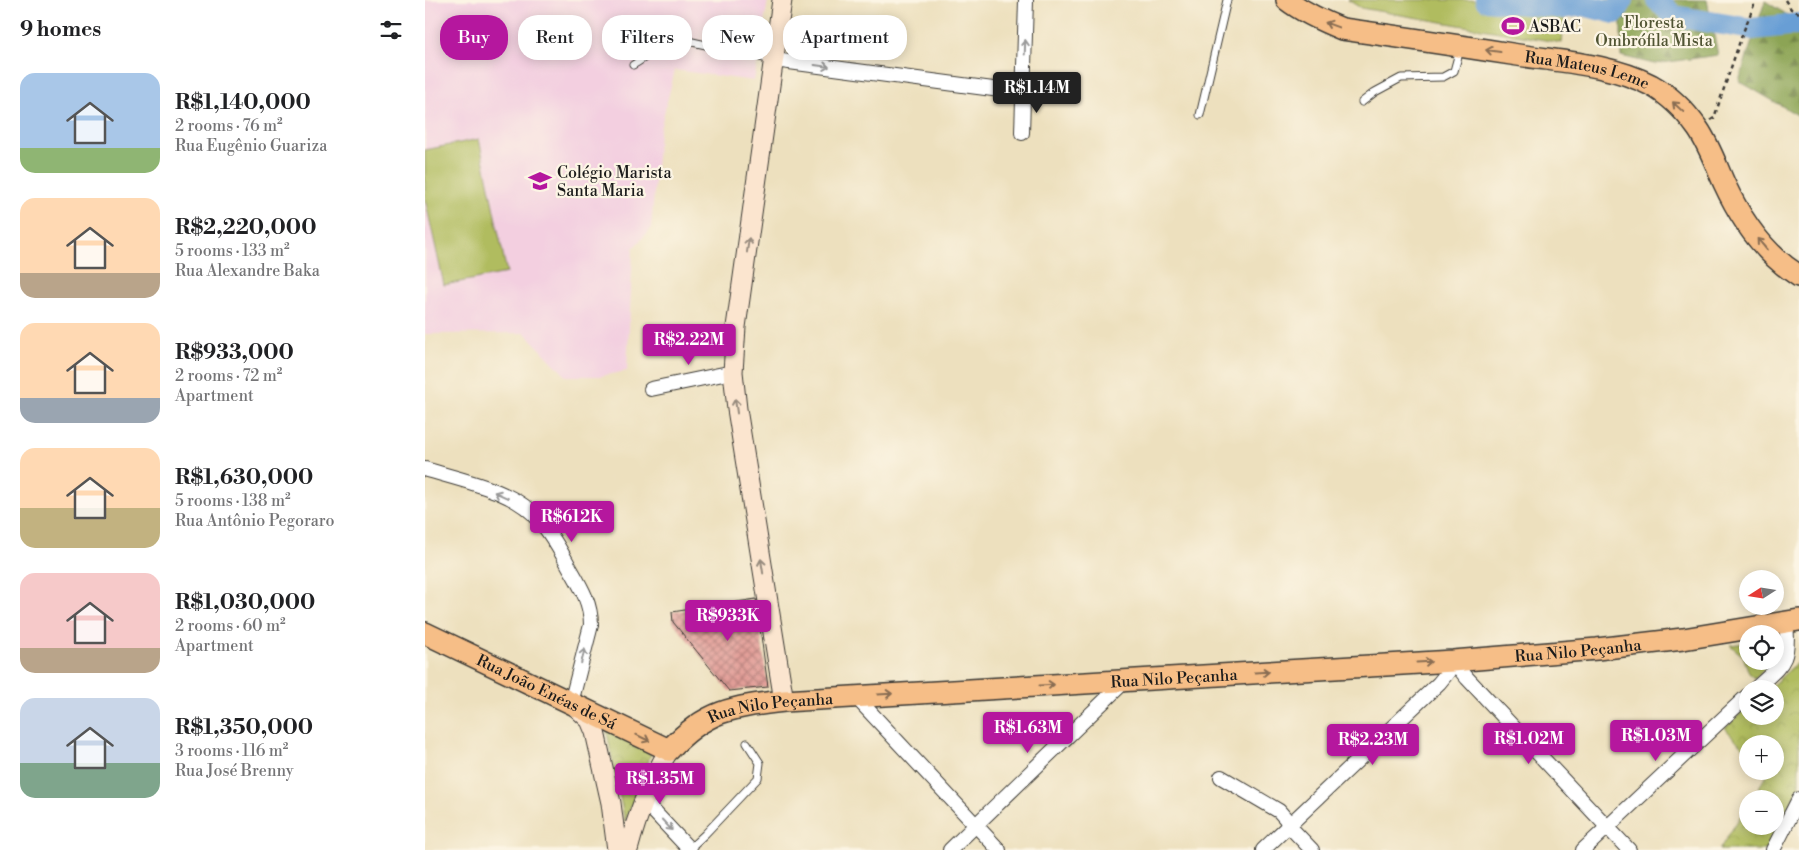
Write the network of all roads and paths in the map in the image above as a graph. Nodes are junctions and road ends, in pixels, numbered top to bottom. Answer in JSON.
{"nodes":[{"id":1,"x":782,"y":0,"type":"edge"},
{"id":2,"x":1026,"y":0,"type":"edge"},
{"id":3,"x":1227,"y":0,"type":"edge"},
{"id":4,"x":1287,"y":0,"type":"edge"},
{"id":5,"x":1756,"y":0,"type":"edge"},
{"id":6,"x":1785,"y":0,"type":"edge"},
{"id":7,"x":1799,"y":13,"type":"edge"},
{"id":8,"x":1460,"y":46,"type":"junction"},
{"id":9,"x":774,"y":60,"type":"junction"},
{"id":10,"x":633,"y":66,"type":"dead end"},
{"id":11,"x":1023,"y":93,"type":"junction"},
{"id":12,"x":1362,"y":102,"type":"dead end"},
{"id":13,"x":1200,"y":115,"type":"dead end"},
{"id":14,"x":1710,"y":121,"type":"dead end"},
{"id":15,"x":1022,"y":133,"type":"dead end"},
{"id":16,"x":1799,"y":276,"type":"edge"},
{"id":17,"x":733,"y":372,"type":"junction"},
{"id":18,"x":651,"y":389,"type":"dead end"},
{"id":19,"x":425,"y":469,"type":"edge"},
{"id":20,"x":1793,"y":621,"type":"edge"},
{"id":21,"x":425,"y":634,"type":"edge"},
{"id":22,"x":1453,"y":660,"type":"junction"},
{"id":23,"x":1127,"y":680,"type":"junction"},
{"id":24,"x":1764,"y":680,"type":"edge"},
{"id":25,"x":855,"y":696,"type":"junction"},
{"id":26,"x":784,"y":701,"type":"junction"},
{"id":27,"x":1739,"y":703,"type":"edge"},
{"id":28,"x":571,"y":704,"type":"junction"},
{"id":29,"x":747,"y":743,"type":"dead end"},
{"id":30,"x":669,"y":750,"type":"junction"},
{"id":31,"x":1221,"y":777,"type":"dead end"},
{"id":32,"x":1799,"y":799,"type":"edge"},
{"id":33,"x":644,"y":801,"type":"junction"},
{"id":34,"x":976,"y":825,"type":"junction"},
{"id":35,"x":1289,"y":826,"type":"junction"},
{"id":36,"x":1608,"y":826,"type":"junction"},
{"id":37,"x":689,"y":849,"type":"edge"},
{"id":38,"x":617,"y":850,"type":"edge"},
{"id":39,"x":628,"y":850,"type":"edge"},
{"id":40,"x":950,"y":850,"type":"edge"},
{"id":41,"x":999,"y":850,"type":"edge"},
{"id":42,"x":1263,"y":850,"type":"edge"},
{"id":43,"x":1312,"y":850,"type":"edge"},
{"id":44,"x":1583,"y":850,"type":"edge"},
{"id":45,"x":1629,"y":850,"type":"edge"},
{"id":46,"x":1773,"y":850,"type":"edge"}],
"edges":[{"from":1,"to":9,"type":"main road"},
{"from":11,"to":2,"type":"street","one_way":true},
{"from":3,"to":13,"type":"lane"},
{"from":8,"to":4,"type":"main road","name":"Rua Mateus Leme","one_way":true},
{"from":5,"to":14,"type":"path"},
{"from":6,"to":7,"type":"path"},
{"from":8,"to":12,"type":"lane"},
{"from":16,"to":8,"type":"main road","name":"Rua Mateus Leme","one_way":true},
{"from":9,"to":10,"type":"lane"},
{"from":9,"to":11,"type":"street","one_way":true},
{"from":17,"to":9,"type":"main road","one_way":true},
{"from":11,"to":15,"type":"street"},
{"from":17,"to":18,"type":"street"},
{"from":26,"to":17,"type":"main road","one_way":true},
{"from":28,"to":19,"type":"street","one_way":true},
{"from":20,"to":22,"type":"main road","name":"Rua Nilo Peçanha"},
{"from":20,"to":24,"type":"street"},
{"from":21,"to":28,"type":"main road","name":"Rua João Enéas de Sá"},
{"from":23,"to":22,"type":"main road","name":"Rua Nilo Peçanha","one_way":true},
{"from":22,"to":35,"type":"street"},
{"from":22,"to":36,"type":"street"},
{"from":25,"to":23,"type":"main road","name":"Rua Nilo Peçanha","one_way":true},
{"from":23,"to":34,"type":"street"},
{"from":25,"to":26,"type":"main road","name":"Rua Nilo Peçanha"},
{"from":25,"to":34,"type":"street"},
{"from":26,"to":30,"type":"main road","name":"Rua Nilo Peçanha"},
{"from":27,"to":36,"type":"street"},
{"from":28,"to":30,"type":"main road","name":"Rua João Enéas de Sá","one_way":true},
{"from":28,"to":38,"type":"main road"},
{"from":29,"to":37,"type":"lane"},
{"from":30,"to":33,"type":"main road","name":"Rua Nilo Peçanha"},
{"from":31,"to":35,"type":"street"},
{"from":32,"to":46,"type":"street"},
{"from":33,"to":37,"type":"street","one_way":true},
{"from":33,"to":39,"type":"main road","name":"Rua Nilo Peçanha"},
{"from":34,"to":40,"type":"street"},
{"from":34,"to":41,"type":"street"},
{"from":35,"to":42,"type":"street"},
{"from":35,"to":43,"type":"street"},
{"from":36,"to":44,"type":"street"},
{"from":36,"to":45,"type":"street"}]}
